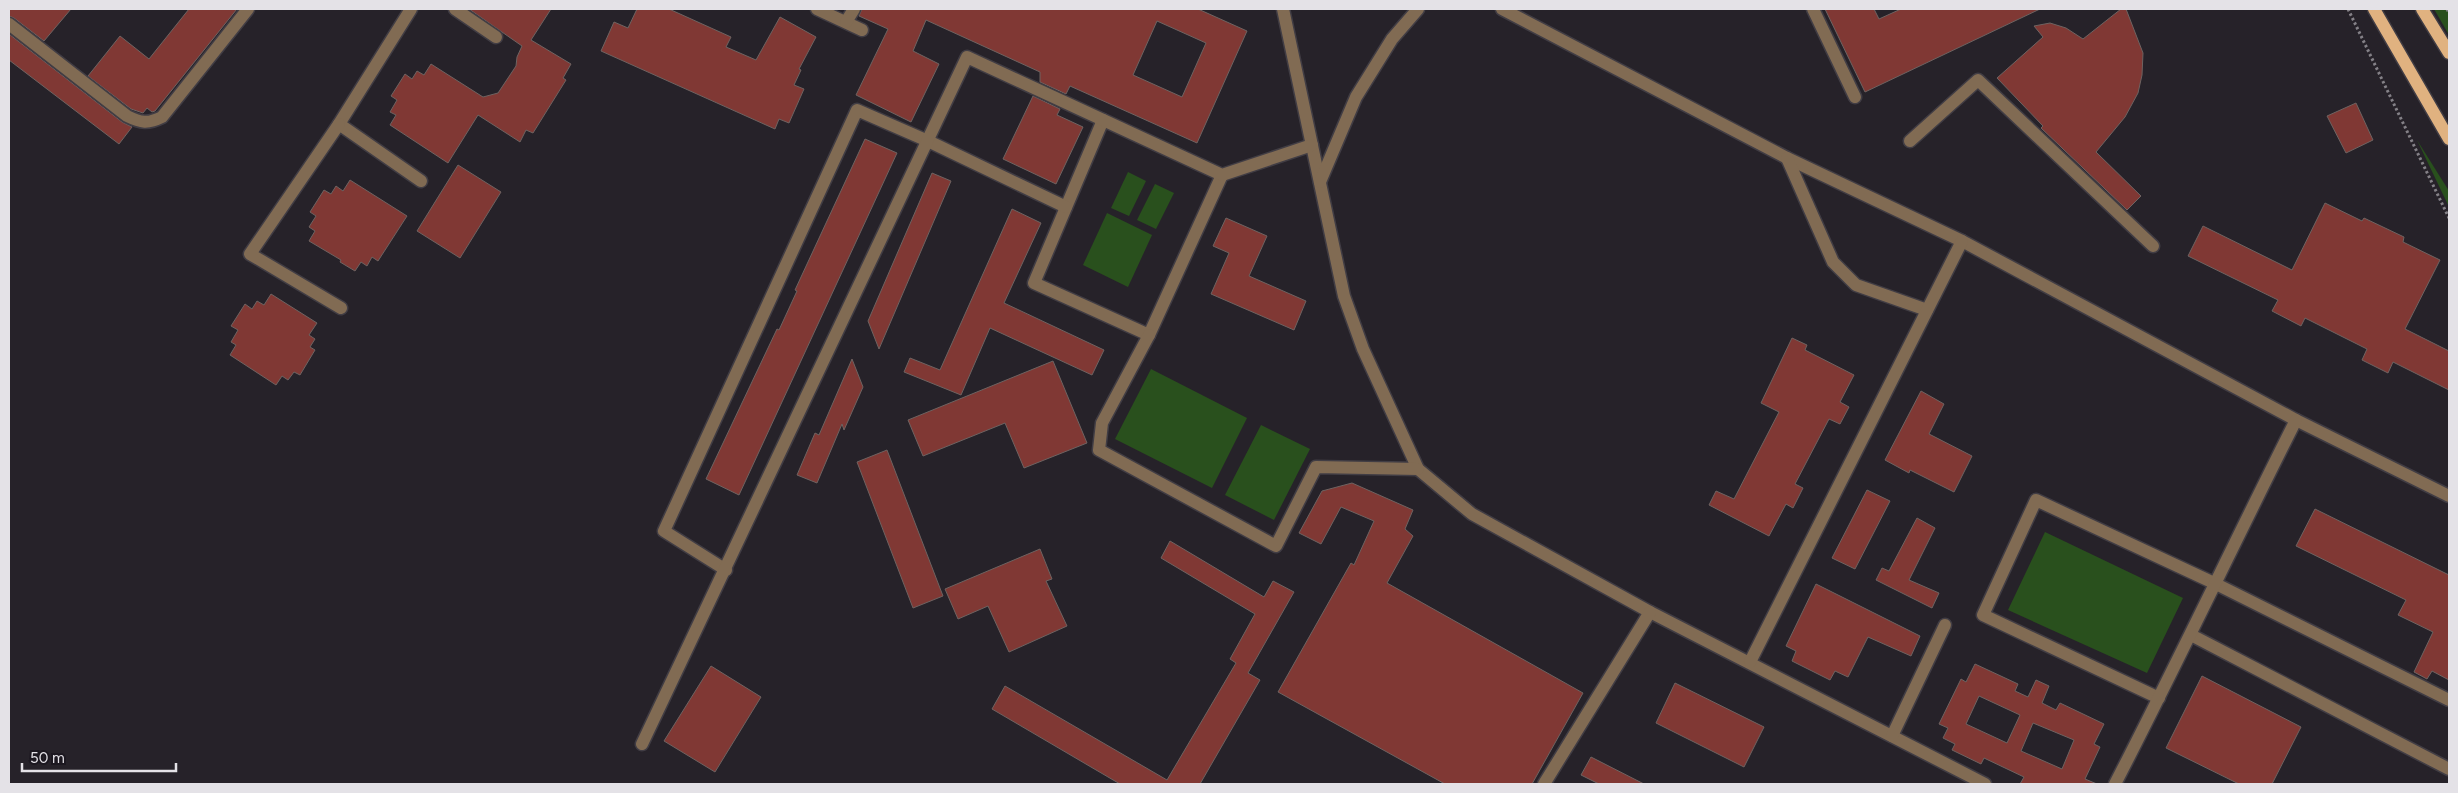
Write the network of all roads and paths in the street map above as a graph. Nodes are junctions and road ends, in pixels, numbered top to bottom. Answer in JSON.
{"nodes":[{"id":1,"x":248,"y":9,"type":"edge"},
{"id":2,"x":411,"y":9,"type":"edge"},
{"id":3,"x":455,"y":9,"type":"edge"},
{"id":4,"x":817,"y":9,"type":"edge"},
{"id":5,"x":854,"y":9,"type":"edge"},
{"id":6,"x":1283,"y":9,"type":"edge"},
{"id":7,"x":1418,"y":9,"type":"edge"},
{"id":8,"x":1502,"y":9,"type":"edge"},
{"id":9,"x":1813,"y":9,"type":"edge"},
{"id":10,"x":2348,"y":9,"type":"edge"},
{"id":11,"x":2374,"y":9,"type":"edge"},
{"id":12,"x":2422,"y":9,"type":"edge"},
{"id":13,"x":2447,"y":9,"type":"edge"},
{"id":14,"x":2449,"y":13,"type":"edge"},
{"id":15,"x":846,"y":22,"type":"junction"},
{"id":16,"x":9,"y":24,"type":"edge"},
{"id":17,"x":862,"y":30,"type":"dead end"},
{"id":18,"x":496,"y":37,"type":"dead end"},
{"id":19,"x":2449,"y":53,"type":"edge"},
{"id":20,"x":1855,"y":97,"type":"dead end"},
{"id":21,"x":1103,"y":120,"type":"junction"},
{"id":22,"x":339,"y":124,"type":"junction"},
{"id":23,"x":2449,"y":138,"type":"edge"},
{"id":24,"x":928,"y":141,"type":"junction"},
{"id":25,"x":1910,"y":141,"type":"dead end"},
{"id":26,"x":1312,"y":145,"type":"junction"},
{"id":27,"x":1787,"y":158,"type":"junction"},
{"id":28,"x":1222,"y":176,"type":"junction"},
{"id":29,"x":421,"y":181,"type":"dead end"},
{"id":30,"x":1320,"y":182,"type":"junction"},
{"id":31,"x":1066,"y":207,"type":"junction"},
{"id":32,"x":2449,"y":218,"type":"edge"},
{"id":33,"x":1962,"y":241,"type":"junction"},
{"id":34,"x":2152,"y":246,"type":"dead end"},
{"id":35,"x":341,"y":308,"type":"dead end"},
{"id":36,"x":1927,"y":310,"type":"junction"},
{"id":37,"x":1149,"y":335,"type":"junction"},
{"id":38,"x":2296,"y":420,"type":"junction"},
{"id":39,"x":1418,"y":468,"type":"junction"},
{"id":40,"x":2449,"y":496,"type":"edge"},
{"id":41,"x":726,"y":570,"type":"junction"},
{"id":42,"x":2214,"y":583,"type":"junction"},
{"id":43,"x":1650,"y":612,"type":"junction"},
{"id":44,"x":1945,"y":625,"type":"dead end"},
{"id":45,"x":2191,"y":635,"type":"junction"},
{"id":46,"x":1750,"y":662,"type":"junction"},
{"id":47,"x":2159,"y":698,"type":"junction"},
{"id":48,"x":2449,"y":700,"type":"edge"},
{"id":49,"x":1892,"y":736,"type":"junction"},
{"id":50,"x":642,"y":744,"type":"dead end"},
{"id":51,"x":2449,"y":769,"type":"edge"},
{"id":52,"x":1544,"y":784,"type":"edge"},
{"id":53,"x":1985,"y":784,"type":"edge"},
{"id":54,"x":2114,"y":784,"type":"edge"}],
"edges":[{"from":1,"to":16,"type":"street"},
{"from":2,"to":22,"type":"street"},
{"from":3,"to":18,"type":"street"},
{"from":4,"to":15,"type":"street"},
{"from":5,"to":15,"type":"street"},
{"from":6,"to":26,"type":"street"},
{"from":7,"to":30,"type":"street"},
{"from":8,"to":27,"type":"street"},
{"from":9,"to":20,"type":"street"},
{"from":10,"to":32,"type":"path"},
{"from":11,"to":23,"type":"main road"},
{"from":12,"to":19,"type":"main road"},
{"from":13,"to":14,"type":"path"},
{"from":15,"to":17,"type":"street"},
{"from":21,"to":24,"type":"street"},
{"from":21,"to":28,"type":"street"},
{"from":21,"to":31,"type":"street"},
{"from":22,"to":29,"type":"street"},
{"from":22,"to":35,"type":"street"},
{"from":24,"to":31,"type":"street"},
{"from":24,"to":41,"type":"street"},
{"from":24,"to":41,"type":"street"},
{"from":25,"to":34,"type":"street"},
{"from":26,"to":28,"type":"street"},
{"from":26,"to":30,"type":"street"},
{"from":27,"to":33,"type":"street"},
{"from":27,"to":36,"type":"street"},
{"from":28,"to":37,"type":"street"},
{"from":30,"to":39,"type":"street"},
{"from":31,"to":37,"type":"street"},
{"from":33,"to":36,"type":"street"},
{"from":33,"to":38,"type":"street"},
{"from":36,"to":46,"type":"street"},
{"from":37,"to":39,"type":"street"},
{"from":38,"to":40,"type":"street"},
{"from":38,"to":42,"type":"street"},
{"from":39,"to":43,"type":"street"},
{"from":41,"to":50,"type":"street"},
{"from":42,"to":45,"type":"street"},
{"from":42,"to":47,"type":"street"},
{"from":42,"to":48,"type":"street"},
{"from":43,"to":46,"type":"street"},
{"from":43,"to":52,"type":"street"},
{"from":44,"to":49,"type":"street"},
{"from":45,"to":47,"type":"street"},
{"from":45,"to":51,"type":"street"},
{"from":46,"to":49,"type":"street"},
{"from":47,"to":54,"type":"street"},
{"from":49,"to":53,"type":"street"}]}
